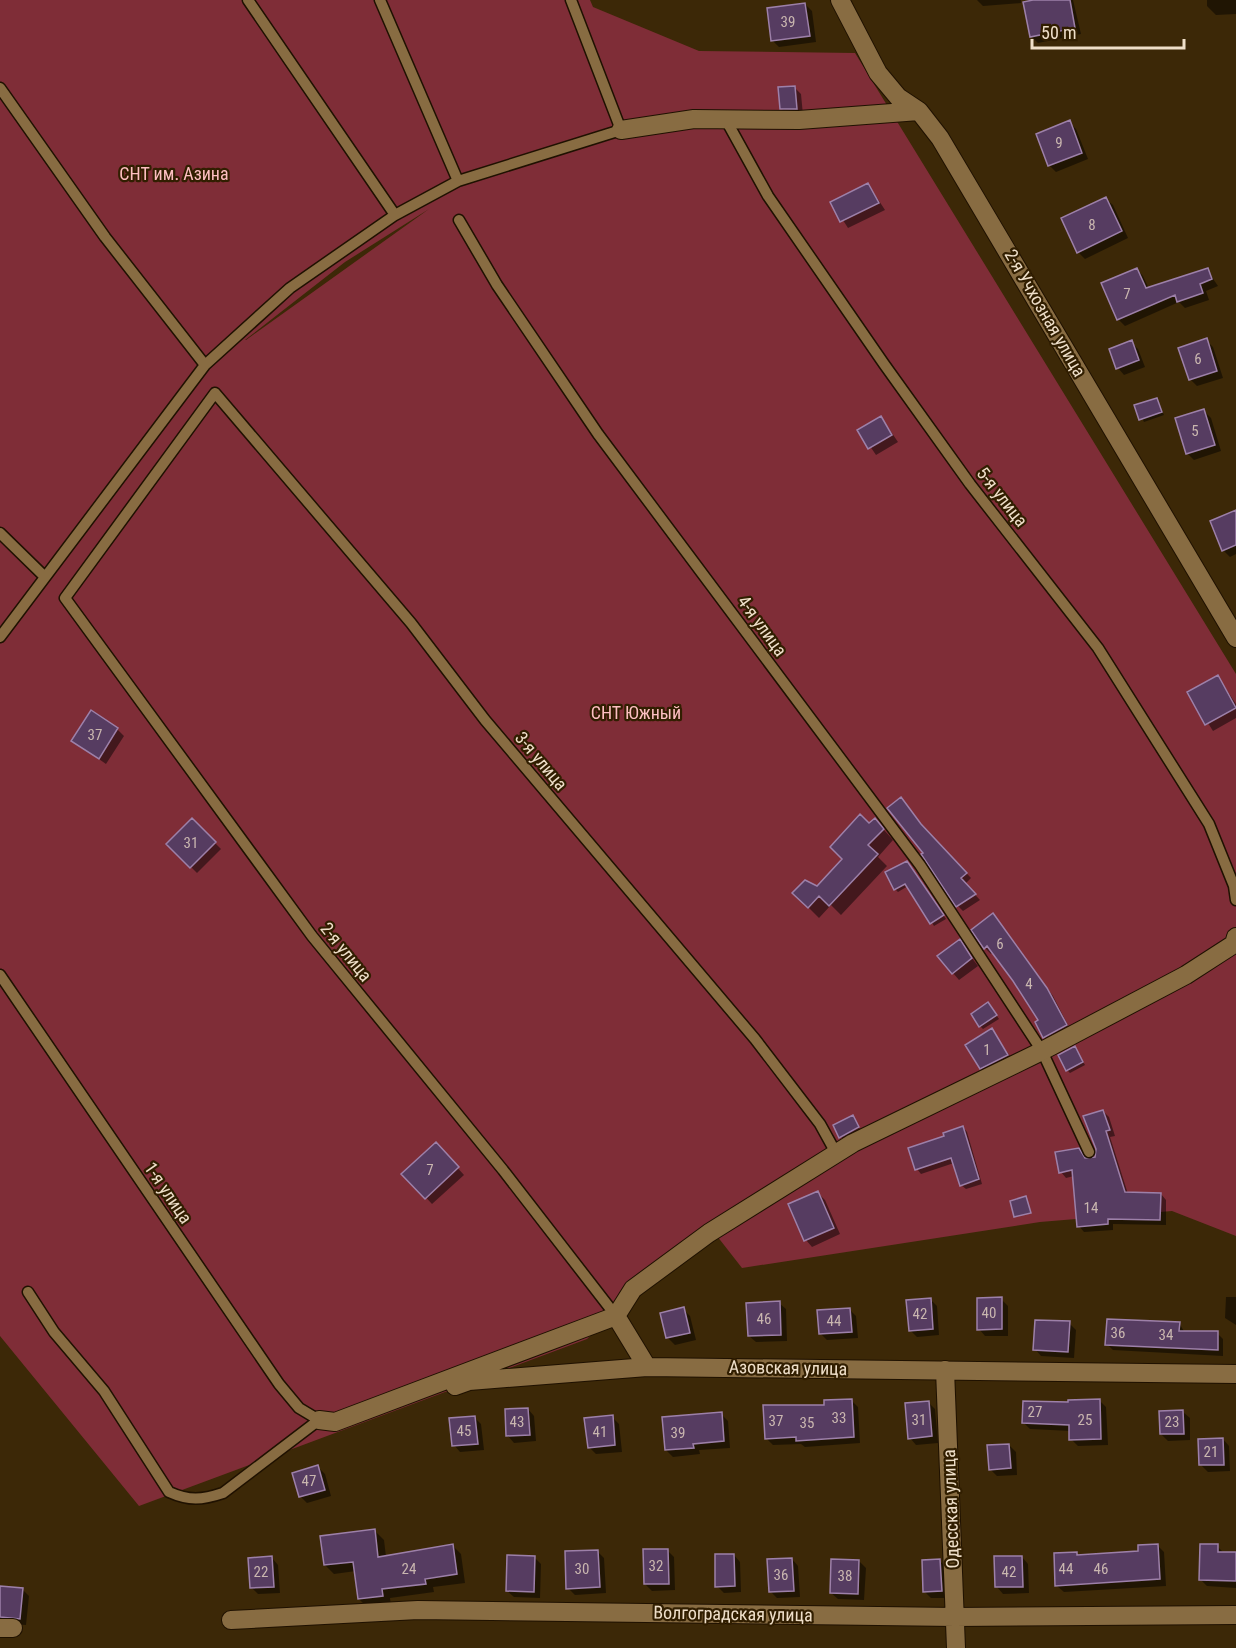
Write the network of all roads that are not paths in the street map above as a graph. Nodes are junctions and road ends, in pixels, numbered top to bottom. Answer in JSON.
{"nodes":[{"id":1,"x":248,"y":0,"type":"edge"},
{"id":2,"x":380,"y":0,"type":"edge"},
{"id":3,"x":571,"y":0,"type":"edge"},
{"id":4,"x":840,"y":0,"type":"edge"},
{"id":5,"x":0,"y":88,"type":"edge"},
{"id":6,"x":919,"y":111,"type":"junction"},
{"id":7,"x":726,"y":120,"type":"junction"},
{"id":8,"x":621,"y":130,"type":"junction"},
{"id":9,"x":458,"y":181,"type":"junction"},
{"id":10,"x":395,"y":215,"type":"junction"},
{"id":11,"x":459,"y":220,"type":"dead end"},
{"id":12,"x":205,"y":365,"type":"junction"},
{"id":13,"x":215,"y":393,"type":"joint"},
{"id":14,"x":0,"y":534,"type":"edge"},
{"id":15,"x":45,"y":577,"type":"junction"},
{"id":16,"x":0,"y":637,"type":"edge"},
{"id":17,"x":1236,"y":638,"type":"edge"},
{"id":18,"x":1236,"y":900,"type":"edge"},
{"id":19,"x":1236,"y":937,"type":"edge"},
{"id":20,"x":0,"y":975,"type":"edge"},
{"id":21,"x":1042,"y":1051,"type":"junction"},
{"id":22,"x":1089,"y":1152,"type":"dead end"},
{"id":23,"x":836,"y":1153,"type":"junction"},
{"id":24,"x":28,"y":1292,"type":"dead end"},
{"id":25,"x":616,"y":1316,"type":"junction"},
{"id":26,"x":647,"y":1367,"type":"junction"},
{"id":27,"x":945,"y":1370,"type":"junction"},
{"id":28,"x":1236,"y":1374,"type":"edge"},
{"id":29,"x":319,"y":1420,"type":"junction"},
{"id":30,"x":350,"y":1426,"type":"dead end"},
{"id":31,"x":1236,"y":1615,"type":"edge"},
{"id":32,"x":955,"y":1617,"type":"junction"},
{"id":33,"x":231,"y":1620,"type":"dead end"},
{"id":34,"x":956,"y":1648,"type":"edge"}],
"edges":[{"from":1,"to":10,"type":"lane"},
{"from":2,"to":9,"type":"lane"},
{"from":3,"to":8,"type":"lane"},
{"from":4,"to":6,"type":"street","name":"2-я Учхозная улица"},
{"from":5,"to":12,"type":"lane"},
{"from":6,"to":7,"type":"street"},
{"from":6,"to":17,"type":"street","name":"2-я Учхозная улица"},
{"from":7,"to":8,"type":"street"},
{"from":7,"to":18,"type":"lane","name":"5-я улица"},
{"from":8,"to":9,"type":"lane"},
{"from":9,"to":10,"type":"lane"},
{"from":10,"to":12,"type":"lane"},
{"from":11,"to":21,"type":"lane","name":"4-я улица"},
{"from":12,"to":15,"type":"lane"},
{"from":13,"to":23,"type":"lane","name":"3-я улица"},
{"from":13,"to":25,"type":"lane","name":"2-я улица"},
{"from":14,"to":15,"type":"lane"},
{"from":15,"to":16,"type":"lane"},
{"from":19,"to":21,"type":"street"},
{"from":20,"to":29,"type":"lane","name":"1-я улица"},
{"from":21,"to":22,"type":"lane","name":"4-я улица"},
{"from":21,"to":23,"type":"street"},
{"from":23,"to":25,"type":"street"},
{"from":24,"to":29,"type":"lane"},
{"from":25,"to":26,"type":"street"},
{"from":25,"to":29,"type":"street"},
{"from":26,"to":27,"type":"street","name":"Азовская улица"},
{"from":26,"to":30,"type":"street","name":"Азовская улица"},
{"from":27,"to":28,"type":"street","name":"Азовская улица"},
{"from":27,"to":32,"type":"street","name":"Одесская улица"},
{"from":31,"to":32,"type":"street","name":"Волгоградская улица"},
{"from":32,"to":33,"type":"street","name":"Волгоградская улица"},
{"from":32,"to":34,"type":"street","name":"Одесская улица"}]}
